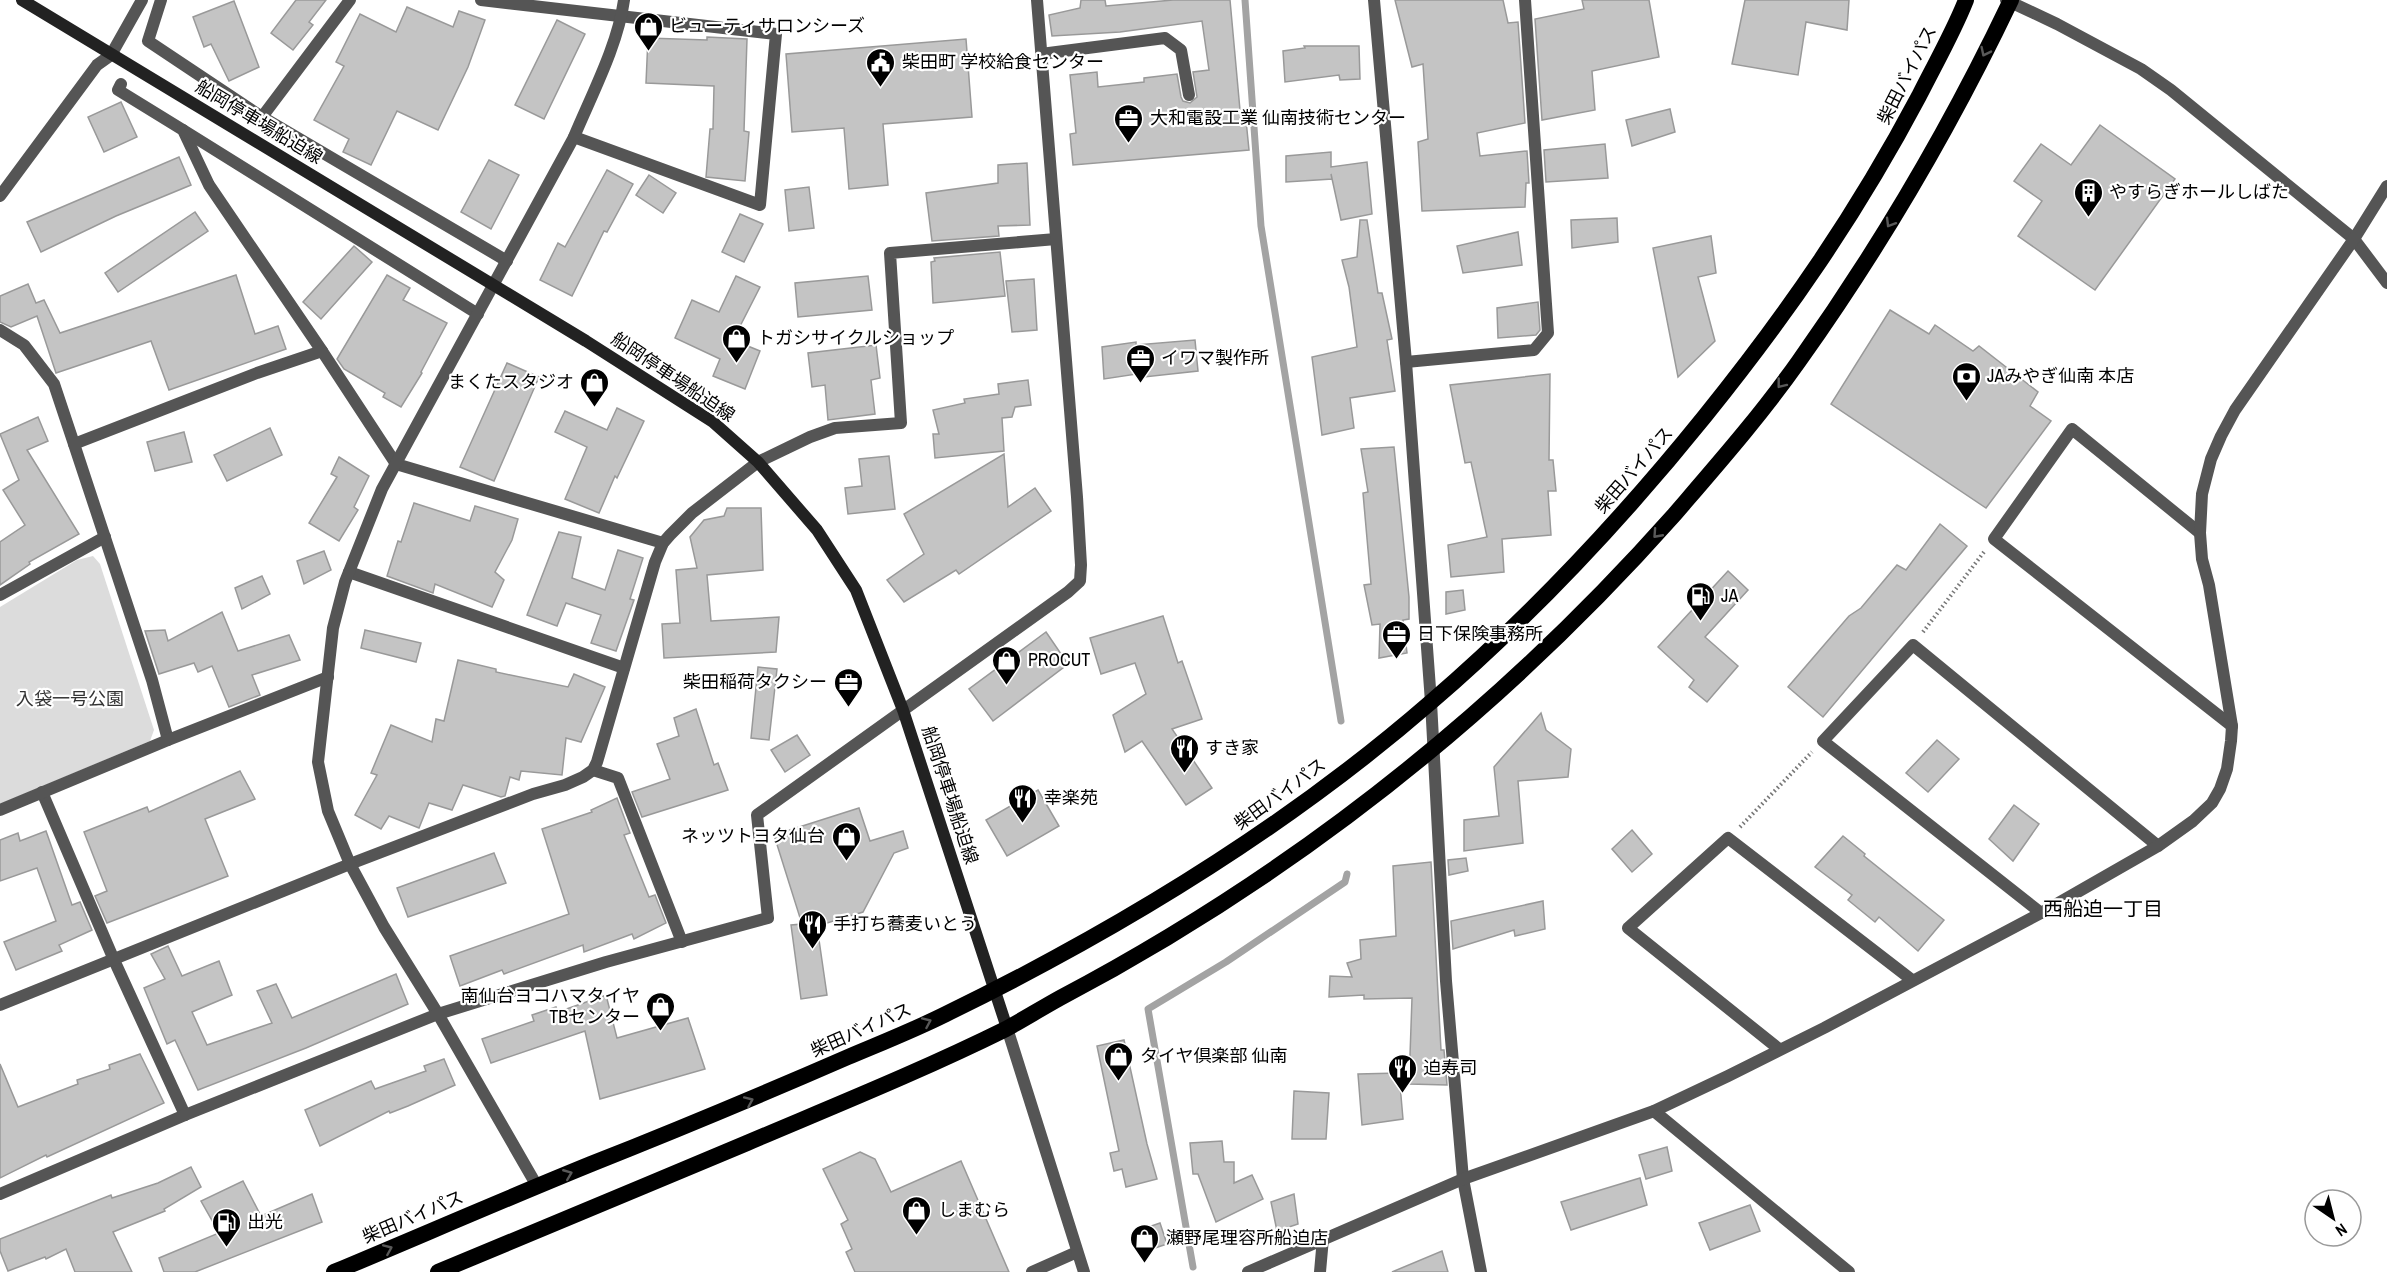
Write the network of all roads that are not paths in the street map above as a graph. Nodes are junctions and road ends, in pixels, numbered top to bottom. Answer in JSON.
{"nodes":[{"id":1,"x":22,"y":0,"type":"edge"},
{"id":2,"x":142,"y":0,"type":"edge"},
{"id":3,"x":161,"y":0,"type":"edge"},
{"id":4,"x":350,"y":0,"type":"edge"},
{"id":5,"x":481,"y":0,"type":"edge"},
{"id":6,"x":624,"y":0,"type":"edge"},
{"id":7,"x":1037,"y":0,"type":"edge"},
{"id":8,"x":1374,"y":0,"type":"edge"},
{"id":9,"x":1525,"y":0,"type":"edge"},
{"id":10,"x":1966,"y":0,"type":"edge"},
{"id":11,"x":2009,"y":1,"type":"edge"},
{"id":12,"x":622,"y":15,"type":"junction"},
{"id":13,"x":1041,"y":54,"type":"junction"},
{"id":14,"x":111,"y":55,"type":"junction"},
{"id":15,"x":122,"y":84,"type":"dead end"},
{"id":16,"x":1189,"y":95,"type":"dead end"},
{"id":17,"x":262,"y":117,"type":"junction"},
{"id":18,"x":183,"y":130,"type":"junction"},
{"id":19,"x":574,"y":137,"type":"junction"},
{"id":20,"x":2387,"y":186,"type":"edge"},
{"id":21,"x":0,"y":196,"type":"edge"},
{"id":22,"x":1056,"y":239,"type":"junction"},
{"id":23,"x":2354,"y":239,"type":"junction"},
{"id":24,"x":507,"y":261,"type":"junction"},
{"id":25,"x":2387,"y":283,"type":"edge"},
{"id":26,"x":494,"y":284,"type":"junction"},
{"id":27,"x":478,"y":314,"type":"junction"},
{"id":28,"x":0,"y":330,"type":"edge"},
{"id":29,"x":322,"y":351,"type":"junction"},
{"id":30,"x":1406,"y":362,"type":"junction"},
{"id":31,"x":74,"y":444,"type":"junction"},
{"id":32,"x":758,"y":462,"type":"junction"},
{"id":33,"x":396,"y":464,"type":"junction"},
{"id":34,"x":2200,"y":532,"type":"junction"},
{"id":35,"x":105,"y":537,"type":"junction"},
{"id":36,"x":663,"y":543,"type":"junction"},
{"id":37,"x":349,"y":572,"type":"junction"},
{"id":38,"x":0,"y":595,"type":"edge"},
{"id":39,"x":624,"y":668,"type":"junction"},
{"id":40,"x":328,"y":677,"type":"junction"},
{"id":41,"x":1431,"y":702,"type":"junction"},
{"id":42,"x":903,"y":710,"type":"junction"},
{"id":43,"x":2232,"y":726,"type":"junction"},
{"id":44,"x":168,"y":740,"type":"junction"},
{"id":45,"x":1434,"y":749,"type":"junction"},
{"id":46,"x":593,"y":770,"type":"junction"},
{"id":47,"x":42,"y":792,"type":"junction"},
{"id":48,"x":0,"y":810,"type":"edge"},
{"id":49,"x":2158,"y":846,"type":"junction"},
{"id":50,"x":350,"y":864,"type":"junction"},
{"id":51,"x":2041,"y":913,"type":"junction"},
{"id":52,"x":682,"y":942,"type":"junction"},
{"id":53,"x":114,"y":960,"type":"junction"},
{"id":54,"x":1912,"y":980,"type":"junction"},
{"id":55,"x":994,"y":989,"type":"junction"},
{"id":56,"x":0,"y":1005,"type":"edge"},
{"id":57,"x":438,"y":1014,"type":"junction"},
{"id":58,"x":1007,"y":1028,"type":"junction"},
{"id":59,"x":1779,"y":1049,"type":"junction"},
{"id":60,"x":1654,"y":1111,"type":"junction"},
{"id":61,"x":185,"y":1115,"type":"junction"},
{"id":62,"x":1463,"y":1179,"type":"junction"},
{"id":63,"x":537,"y":1186,"type":"junction"},
{"id":64,"x":0,"y":1194,"type":"edge"},
{"id":65,"x":1323,"y":1238,"type":"junction"},
{"id":66,"x":1077,"y":1252,"type":"junction"},
{"id":67,"x":447,"y":1270,"type":"edge"},
{"id":68,"x":334,"y":1272,"type":"edge"},
{"id":69,"x":1032,"y":1272,"type":"edge"},
{"id":70,"x":1084,"y":1272,"type":"edge"},
{"id":71,"x":1248,"y":1272,"type":"edge"},
{"id":72,"x":1320,"y":1272,"type":"edge"},
{"id":73,"x":1481,"y":1272,"type":"edge"},
{"id":74,"x":1849,"y":1272,"type":"edge"}],
"edges":[{"from":1,"to":14,"type":"main road","name":"船岡停車場船迫線"},
{"from":2,"to":14,"type":"street"},
{"from":3,"to":17,"type":"street"},
{"from":4,"to":17,"type":"street"},
{"from":5,"to":12,"type":"street"},
{"from":6,"to":12,"type":"street"},
{"from":7,"to":13,"type":"street"},
{"from":8,"to":30,"type":"street"},
{"from":9,"to":30,"type":"street"},
{"from":10,"to":41,"type":"highway","name":"柴田バイパス"},
{"from":11,"to":23,"type":"street"},
{"from":11,"to":45,"type":"highway","one_way":true},
{"from":12,"to":19,"type":"street"},
{"from":12,"to":19,"type":"street"},
{"from":13,"to":16,"type":"street"},
{"from":13,"to":22,"type":"street"},
{"from":14,"to":21,"type":"street"},
{"from":14,"to":26,"type":"main road","name":"船岡停車場船迫線"},
{"from":15,"to":18,"type":"street"},
{"from":17,"to":24,"type":"street"},
{"from":18,"to":27,"type":"street"},
{"from":18,"to":29,"type":"street"},
{"from":19,"to":24,"type":"street"},
{"from":20,"to":23,"type":"street"},
{"from":22,"to":32,"type":"street"},
{"from":22,"to":42,"type":"street"},
{"from":23,"to":25,"type":"street"},
{"from":23,"to":34,"type":"street"},
{"from":24,"to":26,"type":"street"},
{"from":26,"to":27,"type":"street"},
{"from":26,"to":32,"type":"main road","name":"船岡停車場船迫線"},
{"from":27,"to":33,"type":"street"},
{"from":28,"to":31,"type":"street"},
{"from":29,"to":31,"type":"street"},
{"from":29,"to":33,"type":"street"},
{"from":30,"to":41,"type":"street"},
{"from":31,"to":35,"type":"street"},
{"from":32,"to":36,"type":"street"},
{"from":32,"to":42,"type":"main road","name":"船岡停車場船迫線"},
{"from":33,"to":36,"type":"street"},
{"from":33,"to":37,"type":"street"},
{"from":34,"to":43,"type":"street"},
{"from":34,"to":43,"type":"street"},
{"from":35,"to":38,"type":"street"},
{"from":35,"to":44,"type":"street"},
{"from":36,"to":39,"type":"street"},
{"from":37,"to":39,"type":"street"},
{"from":37,"to":40,"type":"street"},
{"from":39,"to":46,"type":"street"},
{"from":40,"to":44,"type":"street"},
{"from":40,"to":50,"type":"street"},
{"from":41,"to":45,"type":"street"},
{"from":41,"to":55,"type":"highway","name":"柴田バイパス"},
{"from":42,"to":52,"type":"street"},
{"from":42,"to":55,"type":"main road","name":"船岡停車場船迫線"},
{"from":43,"to":49,"type":"street"},
{"from":44,"to":47,"type":"street"},
{"from":45,"to":58,"type":"highway"},
{"from":45,"to":62,"type":"street"},
{"from":46,"to":50,"type":"street"},
{"from":46,"to":52,"type":"street"},
{"from":47,"to":48,"type":"street"},
{"from":47,"to":53,"type":"street"},
{"from":49,"to":51,"type":"street"},
{"from":49,"to":51,"type":"street"},
{"from":50,"to":53,"type":"street"},
{"from":50,"to":57,"type":"street"},
{"from":51,"to":54,"type":"street"},
{"from":52,"to":57,"type":"street"},
{"from":53,"to":56,"type":"street"},
{"from":53,"to":61,"type":"street"},
{"from":54,"to":59,"type":"street"},
{"from":54,"to":59,"type":"street"},
{"from":55,"to":58,"type":"main road","name":"船岡停車場船迫線"},
{"from":63,"to":55,"type":"highway","name":"柴田バイパス","one_way":true},
{"from":57,"to":61,"type":"street"},
{"from":57,"to":63,"type":"street"},
{"from":58,"to":66,"type":"street"},
{"from":58,"to":67,"type":"highway"},
{"from":59,"to":60,"type":"street"},
{"from":60,"to":62,"type":"street"},
{"from":60,"to":74,"type":"street"},
{"from":61,"to":64,"type":"street"},
{"from":62,"to":65,"type":"street"},
{"from":62,"to":73,"type":"street"},
{"from":68,"to":63,"type":"highway","name":"柴田バイパス","one_way":true},
{"from":65,"to":71,"type":"street"},
{"from":65,"to":72,"type":"street"},
{"from":66,"to":69,"type":"street"},
{"from":66,"to":70,"type":"street"}]}
